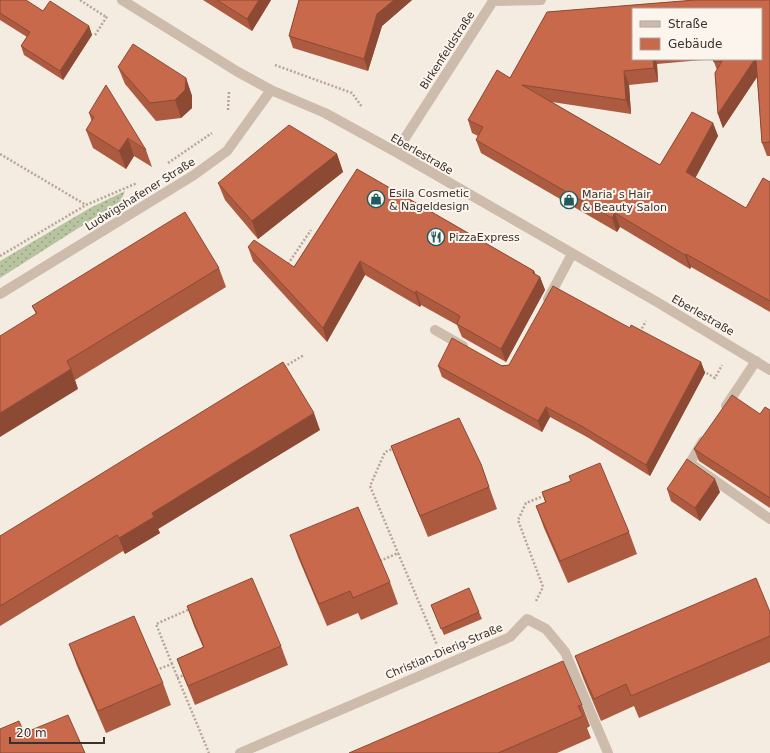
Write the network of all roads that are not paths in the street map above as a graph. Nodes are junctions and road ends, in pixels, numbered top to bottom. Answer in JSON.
{"nodes":[{"id":1,"x":122,"y":0,"type":"edge"},
{"id":2,"x":492,"y":0,"type":"edge"},
{"id":3,"x":541,"y":0,"type":"edge"},
{"id":4,"x":271,"y":90,"type":"junction"},
{"id":5,"x":396,"y":152,"type":"junction"},
{"id":6,"x":572,"y":254,"type":"junction"},
{"id":7,"x":0,"y":294,"type":"edge"},
{"id":8,"x":542,"y":309,"type":"edge"},
{"id":9,"x":435,"y":330,"type":"dead end"},
{"id":10,"x":475,"y":352,"type":"edge"},
{"id":11,"x":756,"y":361,"type":"junction"},
{"id":12,"x":770,"y":370,"type":"edge"},
{"id":13,"x":723,"y":412,"type":"edge"},
{"id":14,"x":710,"y":431,"type":"edge"},
{"id":15,"x":770,"y":519,"type":"edge"},
{"id":16,"x":240,"y":753,"type":"edge"},
{"id":17,"x":608,"y":753,"type":"edge"}],
"edges":[{"from":1,"to":4,"type":"street","name":"Eberlestraße"},
{"from":2,"to":3,"type":"street","name":"Birkenfeldstraße"},
{"from":2,"to":5,"type":"street","name":"Birkenfeldstraße"},
{"from":4,"to":5,"type":"street","name":"Eberlestraße"},
{"from":4,"to":7,"type":"street","name":"Ludwigshafener Straße"},
{"from":5,"to":6,"type":"street","name":"Eberlestraße"},
{"from":6,"to":8,"type":"street"},
{"from":6,"to":11,"type":"street","name":"Eberlestraße"},
{"from":9,"to":10,"type":"street"},
{"from":11,"to":12,"type":"street","name":"Eberlestraße"},
{"from":11,"to":13,"type":"street"},
{"from":14,"to":15,"type":"street"},
{"from":16,"to":17,"type":"street","name":"Christian-Dierig-Straße"}]}
